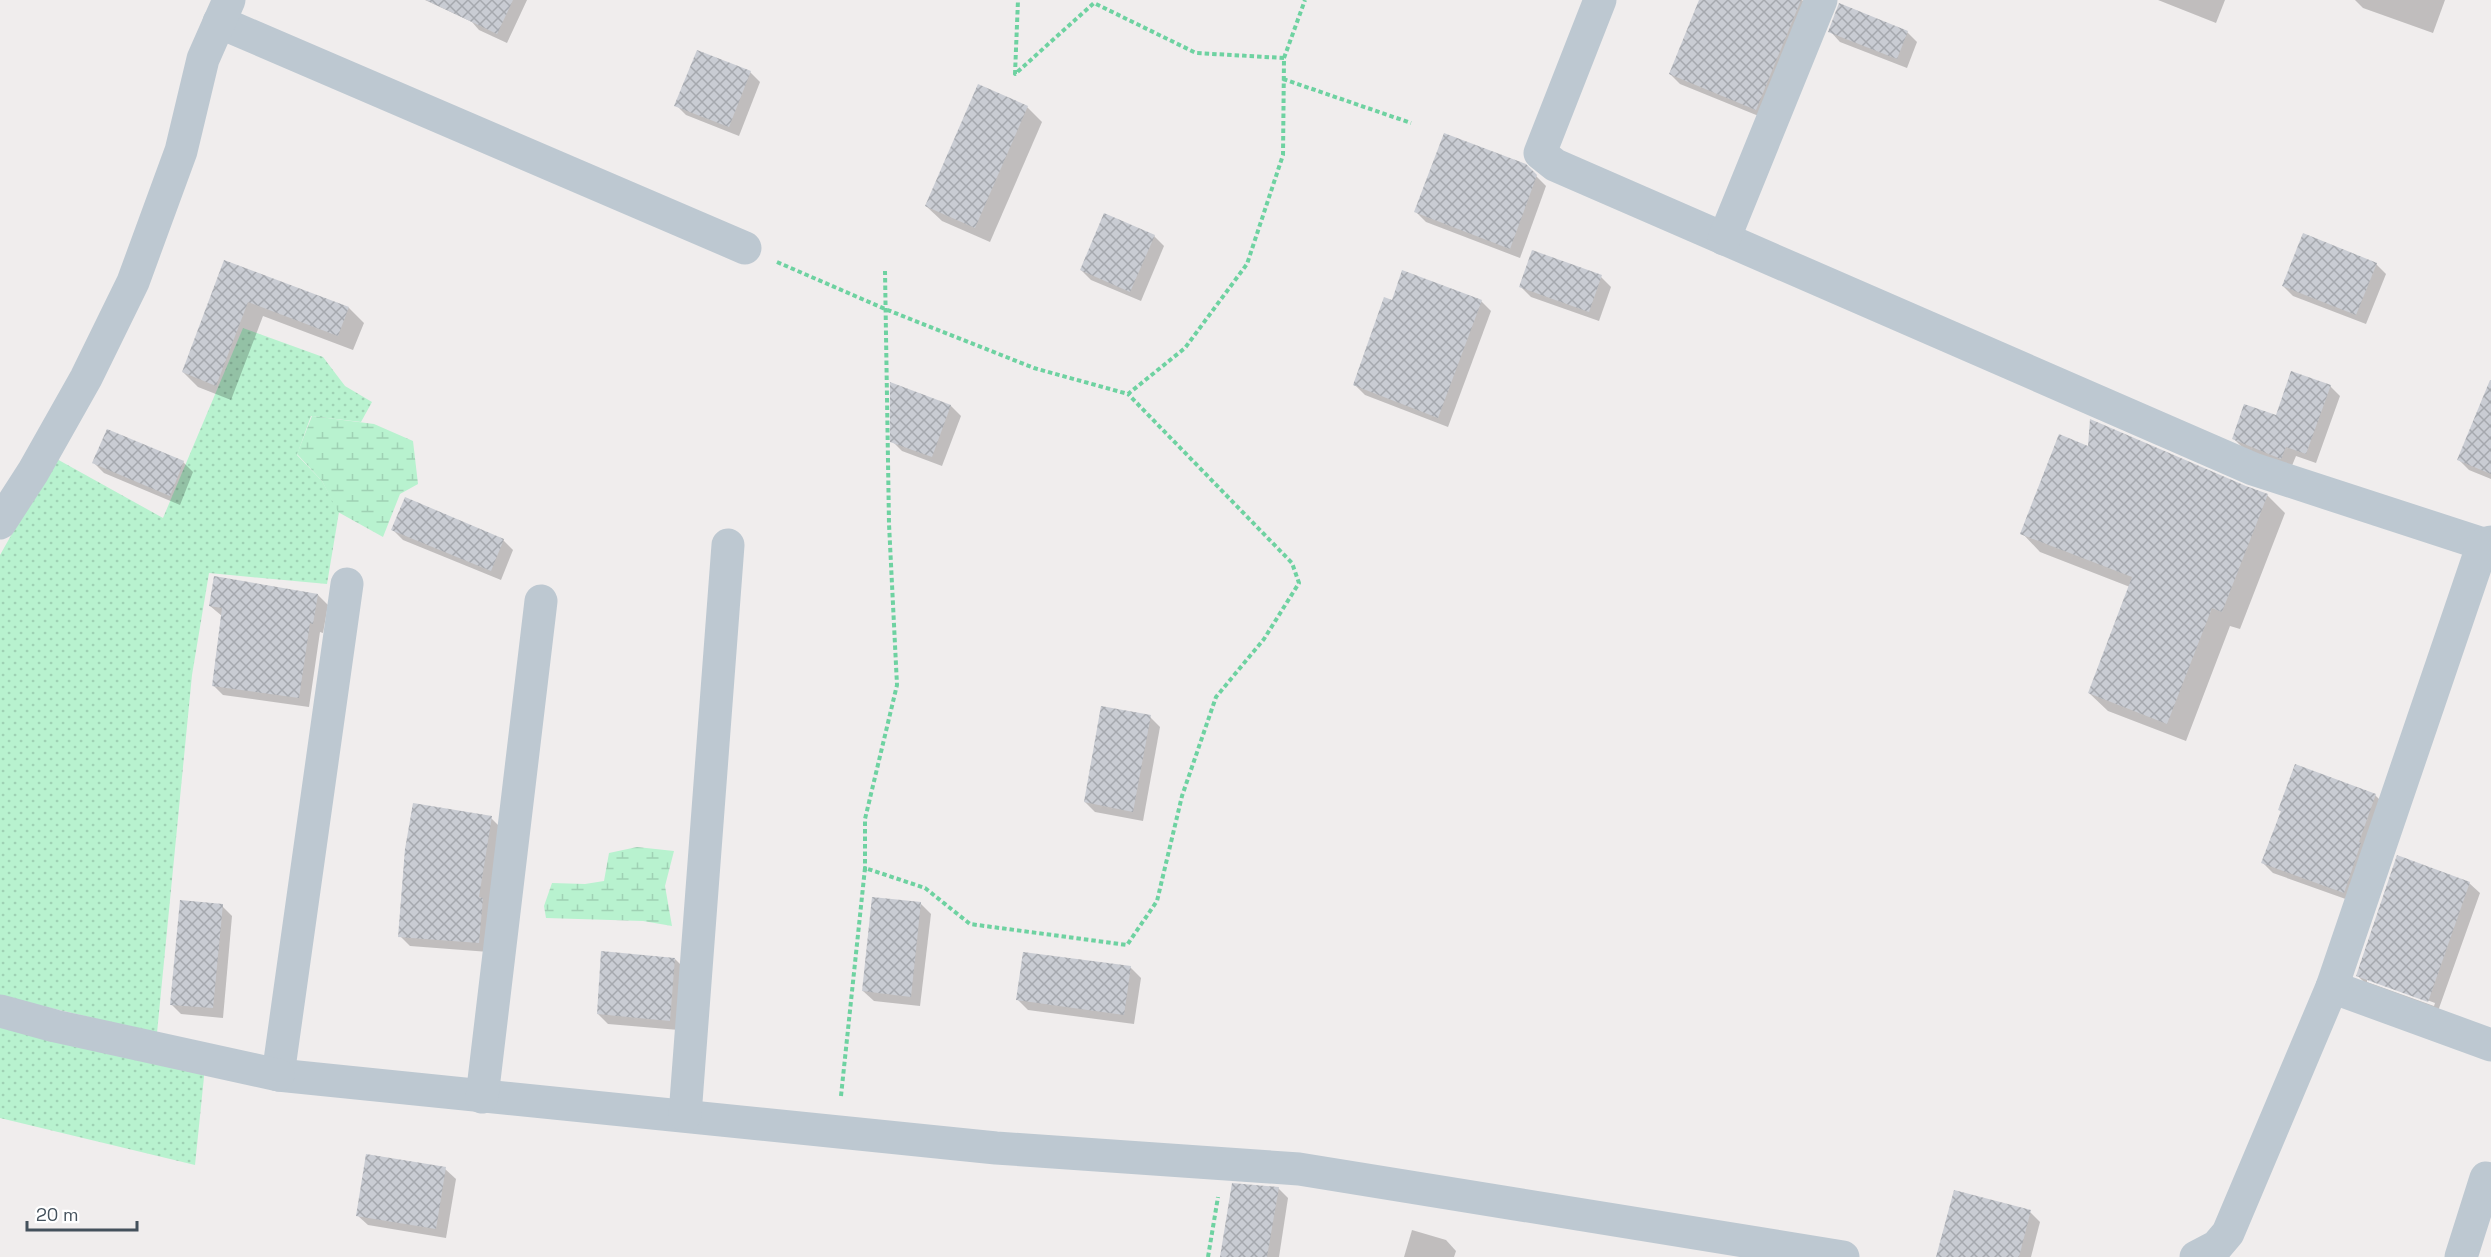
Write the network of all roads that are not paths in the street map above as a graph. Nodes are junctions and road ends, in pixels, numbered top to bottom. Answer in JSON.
{"nodes":[{"id":1,"x":1600,"y":0,"type":"edge"},
{"id":2,"x":1821,"y":0,"type":"edge"},
{"id":3,"x":224,"y":11,"type":"edge"},
{"id":4,"x":1725,"y":239,"type":"junction"},
{"id":5,"x":745,"y":248,"type":"road end"},
{"id":6,"x":0,"y":523,"type":"edge"},
{"id":7,"x":2487,"y":543,"type":"edge"},
{"id":8,"x":728,"y":545,"type":"dead end"},
{"id":9,"x":346,"y":584,"type":"dead end"},
{"id":10,"x":541,"y":601,"type":"dead end"},
{"id":11,"x":2332,"y":987,"type":"junction"},
{"id":12,"x":0,"y":1011,"type":"edge"},
{"id":13,"x":2491,"y":1045,"type":"edge"},
{"id":14,"x":278,"y":1075,"type":"junction"},
{"id":15,"x":482,"y":1097,"type":"junction"},
{"id":16,"x":686,"y":1115,"type":"junction"},
{"id":17,"x":2486,"y":1178,"type":"dead end"},
{"id":18,"x":1843,"y":1257,"type":"edge"},
{"id":19,"x":2196,"y":1257,"type":"edge"},
{"id":20,"x":2461,"y":1257,"type":"edge"}],
"edges":[{"from":1,"to":4,"type":"street"},
{"from":2,"to":4,"type":"street"},
{"from":3,"to":5,"type":"street"},
{"from":3,"to":6,"type":"street"},
{"from":4,"to":7,"type":"street"},
{"from":7,"to":11,"type":"street"},
{"from":8,"to":16,"type":"street"},
{"from":9,"to":14,"type":"street"},
{"from":10,"to":15,"type":"street"},
{"from":11,"to":13,"type":"street"},
{"from":11,"to":19,"type":"street"},
{"from":12,"to":14,"type":"street"},
{"from":14,"to":15,"type":"street"},
{"from":15,"to":16,"type":"street"},
{"from":16,"to":18,"type":"street"},
{"from":17,"to":20,"type":"street"}]}
